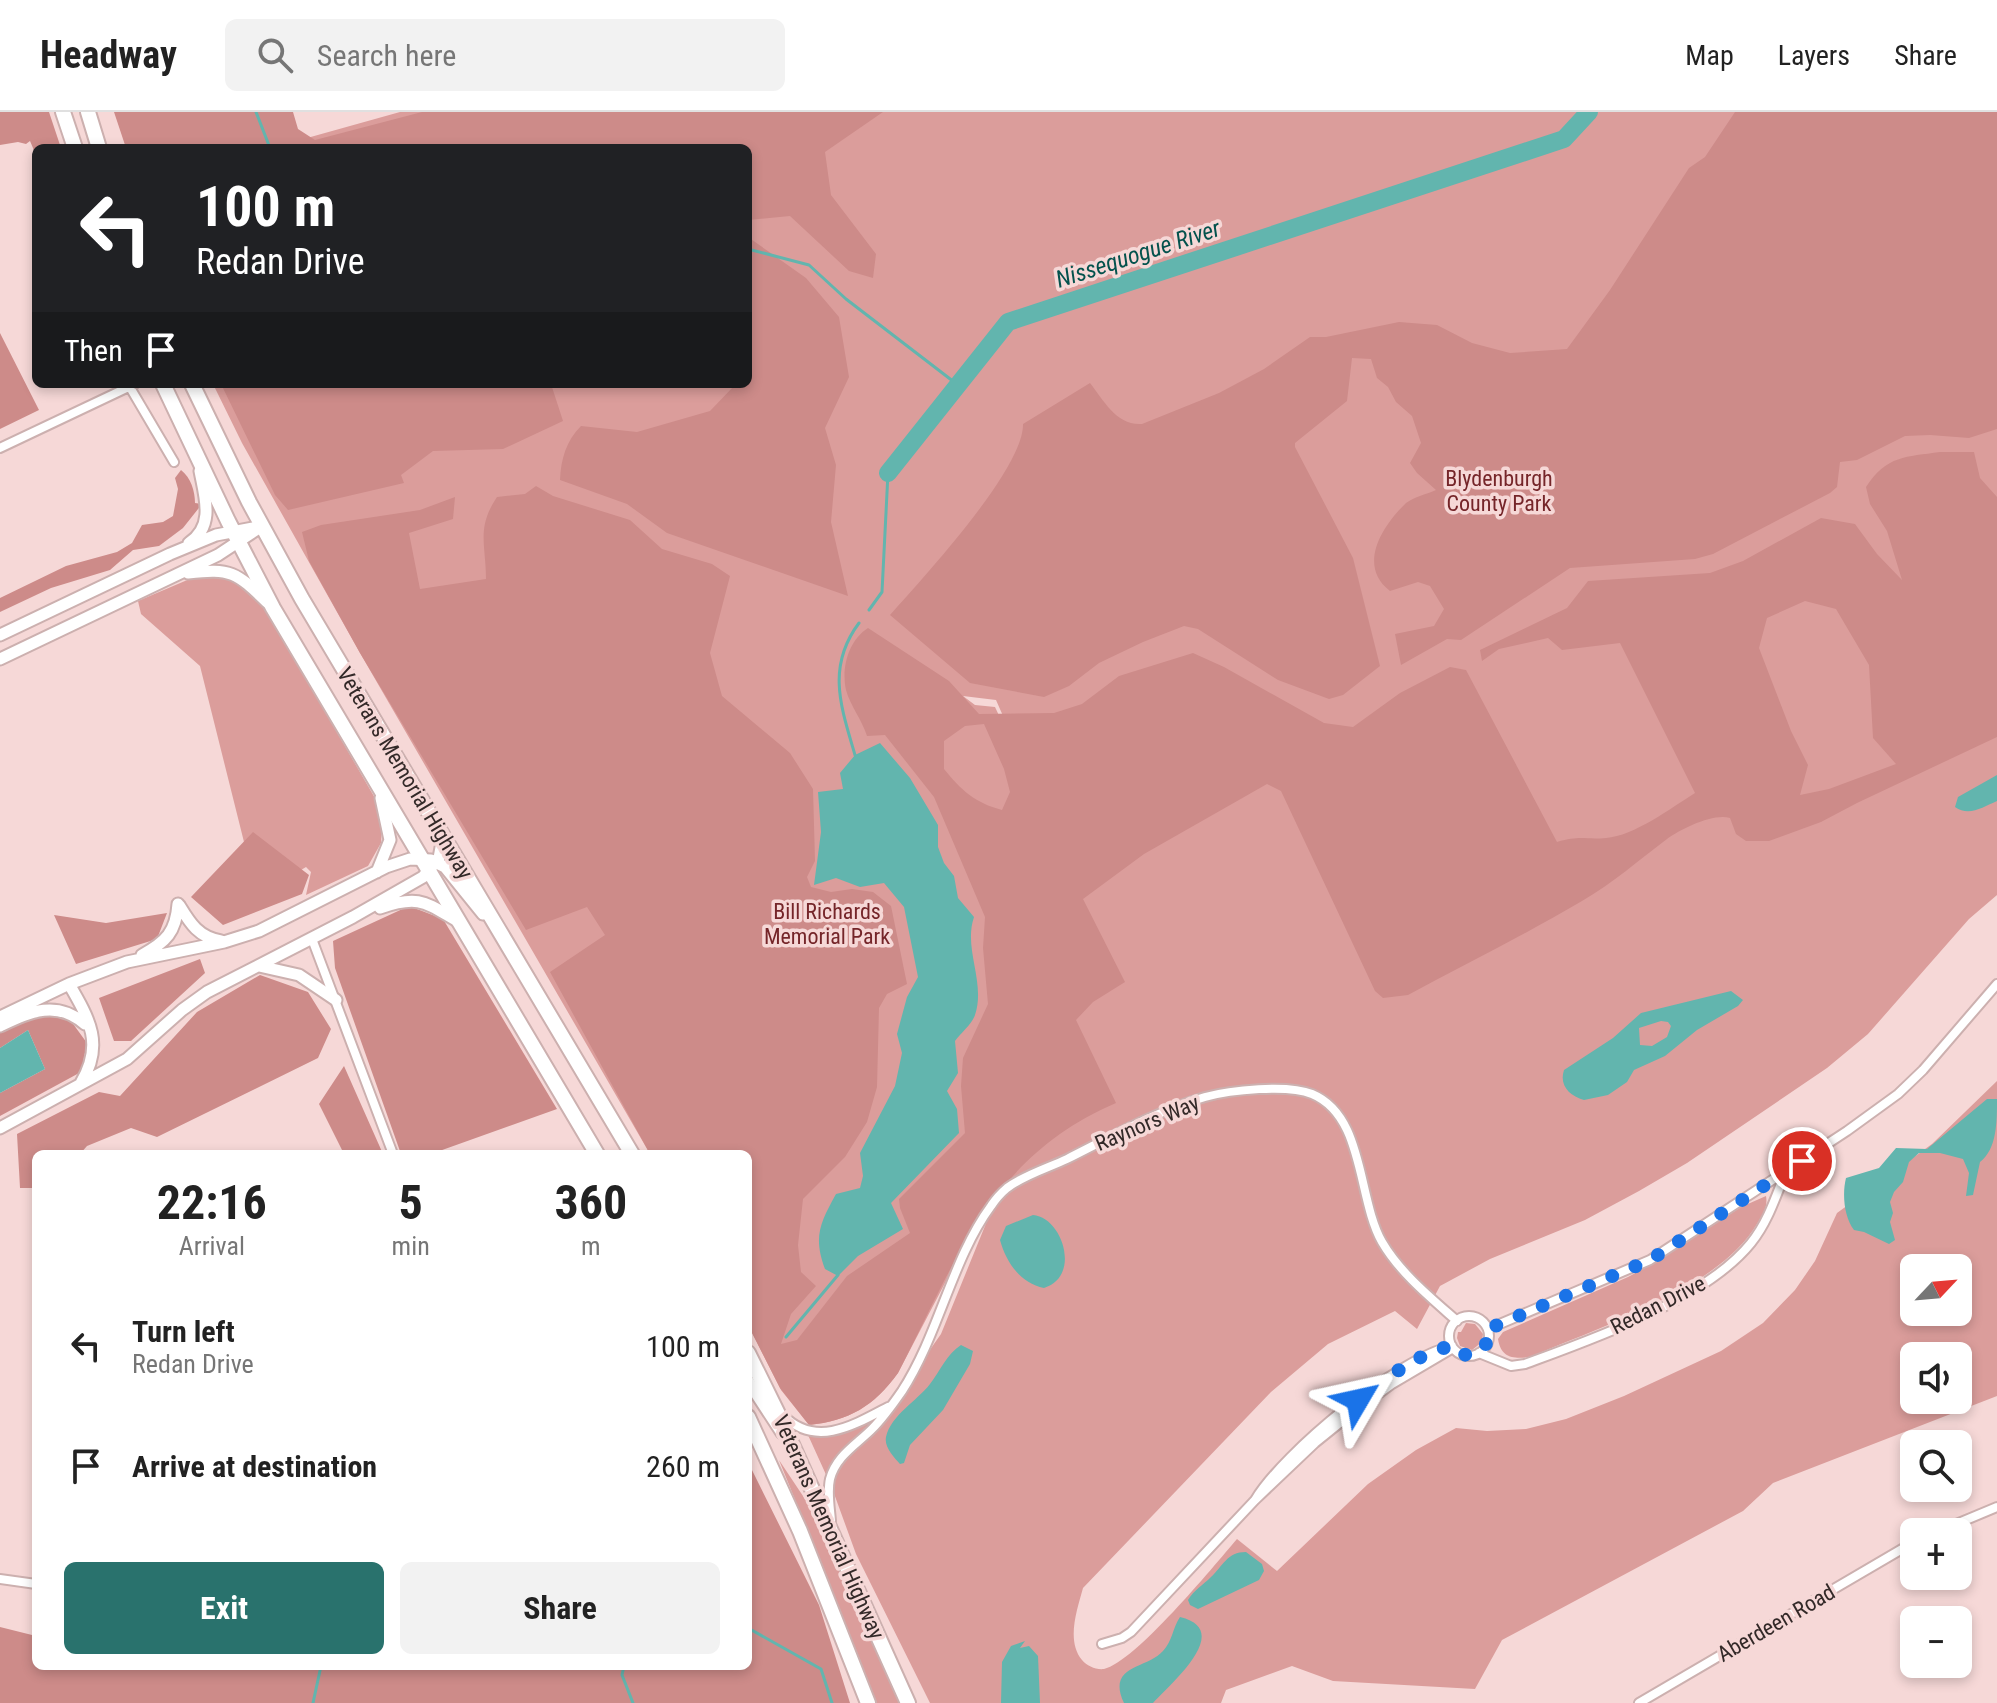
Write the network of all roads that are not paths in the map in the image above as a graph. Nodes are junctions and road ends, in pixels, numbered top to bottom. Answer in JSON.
{"nodes":[{"id":1,"x":63,"y":112,"type":"edge"},
{"id":2,"x":88,"y":112,"type":"edge"},
{"id":3,"x":74,"y":144,"type":"edge"},
{"id":4,"x":98,"y":144,"type":"edge"},
{"id":5,"x":125,"y":388,"type":"edge"},
{"id":6,"x":133,"y":388,"type":"edge"},
{"id":7,"x":165,"y":388,"type":"edge"},
{"id":8,"x":194,"y":388,"type":"edge"},
{"id":9,"x":0,"y":448,"type":"edge"},
{"id":10,"x":198,"y":459,"type":"junction"},
{"id":11,"x":174,"y":462,"type":"dead end"},
{"id":12,"x":262,"y":526,"type":"junction"},
{"id":13,"x":236,"y":537,"type":"junction"},
{"id":14,"x":170,"y":554,"type":"junction"},
{"id":15,"x":179,"y":574,"type":"junction"},
{"id":16,"x":273,"y":608,"type":"junction"},
{"id":17,"x":0,"y":635,"type":"edge"},
{"id":18,"x":0,"y":659,"type":"edge"},
{"id":19,"x":378,"y":785,"type":"junction"},
{"id":20,"x":443,"y":837,"type":"junction"},
{"id":21,"x":429,"y":864,"type":"junction"},
{"id":22,"x":377,"y":872,"type":"junction"},
{"id":23,"x":353,"y":917,"type":"junction"},
{"id":24,"x":459,"y":922,"type":"junction"},
{"id":25,"x":312,"y":939,"type":"junction"},
{"id":26,"x":504,"y":940,"type":"junction"},
{"id":27,"x":224,"y":942,"type":"junction"},
{"id":28,"x":127,"y":962,"type":"junction"},
{"id":29,"x":258,"y":966,"type":"junction"},
{"id":30,"x":69,"y":984,"type":"junction"},
{"id":31,"x":1997,"y":984,"type":"edge"},
{"id":32,"x":336,"y":1000,"type":"junction"},
{"id":33,"x":0,"y":1017,"type":"edge"},
{"id":34,"x":0,"y":1026,"type":"edge"},
{"id":35,"x":88,"y":1027,"type":"junction"},
{"id":36,"x":80,"y":1084,"type":"junction"},
{"id":37,"x":0,"y":1128,"type":"edge"},
{"id":38,"x":392,"y":1150,"type":"edge"},
{"id":39,"x":595,"y":1150,"type":"edge"},
{"id":40,"x":630,"y":1150,"type":"edge"},
{"id":41,"x":1786,"y":1171,"type":"junction"},
{"id":42,"x":1457,"y":1321,"type":"junction"},
{"id":43,"x":1488,"y":1329,"type":"junction"},
{"id":44,"x":1453,"y":1347,"type":"junction"},
{"id":45,"x":1479,"y":1353,"type":"junction"},
{"id":46,"x":752,"y":1361,"type":"edge"},
{"id":47,"x":752,"y":1388,"type":"edge"},
{"id":48,"x":773,"y":1402,"type":"junction"},
{"id":49,"x":892,"y":1404,"type":"junction"},
{"id":50,"x":752,"y":1426,"type":"edge"},
{"id":51,"x":796,"y":1453,"type":"junction"},
{"id":52,"x":1997,"y":1507,"type":"edge"},
{"id":53,"x":1971,"y":1518,"type":"edge"},
{"id":54,"x":831,"y":1532,"type":"junction"},
{"id":55,"x":1900,"y":1550,"type":"edge"},
{"id":56,"x":0,"y":1579,"type":"edge"},
{"id":57,"x":32,"y":1583,"type":"edge"},
{"id":58,"x":1102,"y":1644,"type":"dead end"},
{"id":59,"x":892,"y":1665,"type":"junction"},
{"id":60,"x":868,"y":1703,"type":"edge"},
{"id":61,"x":908,"y":1703,"type":"edge"},
{"id":62,"x":915,"y":1703,"type":"edge"},
{"id":63,"x":1639,"y":1703,"type":"edge"}],
"edges":[{"from":1,"to":3,"type":"highway"},
{"from":2,"to":4,"type":"highway"},
{"from":5,"to":9,"type":"street"},
{"from":6,"to":11,"type":"street"},
{"from":7,"to":10,"type":"highway","name":"Veterans Memorial Highway"},
{"from":8,"to":12,"type":"highway","name":"Veterans Memorial Highway"},
{"from":10,"to":13,"type":"highway","name":"Veterans Memorial Highway"},
{"from":10,"to":14,"type":"street"},
{"from":12,"to":13,"type":"street"},
{"from":12,"to":20,"type":"highway","name":"Veterans Memorial Highway"},
{"from":13,"to":14,"type":"street"},
{"from":13,"to":15,"type":"street"},
{"from":13,"to":16,"type":"highway","name":"Veterans Memorial Highway"},
{"from":14,"to":17,"type":"street"},
{"from":15,"to":16,"type":"street"},
{"from":15,"to":18,"type":"street"},
{"from":16,"to":19,"type":"highway","name":"Veterans Memorial Highway"},
{"from":19,"to":21,"type":"highway","name":"Veterans Memorial Highway"},
{"from":19,"to":22,"type":"street"},
{"from":20,"to":21,"type":"street"},
{"from":20,"to":26,"type":"highway","name":"Veterans Memorial Highway"},
{"from":21,"to":22,"type":"street"},
{"from":21,"to":23,"type":"street"},
{"from":21,"to":24,"type":"highway","name":"Veterans Memorial Highway"},
{"from":21,"to":26,"type":"street"},
{"from":22,"to":27,"type":"street"},
{"from":23,"to":24,"type":"street"},
{"from":23,"to":25,"type":"street"},
{"from":24,"to":39,"type":"highway","name":"Veterans Memorial Highway"},
{"from":25,"to":29,"type":"street"},
{"from":25,"to":32,"type":"street"},
{"from":26,"to":40,"type":"highway","name":"Veterans Memorial Highway"},
{"from":27,"to":28,"type":"street"},
{"from":27,"to":28,"type":"street"},
{"from":28,"to":30,"type":"street"},
{"from":29,"to":32,"type":"street"},
{"from":29,"to":36,"type":"street"},
{"from":30,"to":33,"type":"street"},
{"from":30,"to":35,"type":"street"},
{"from":31,"to":41,"type":"street","name":"Redan Drive"},
{"from":32,"to":38,"type":"street"},
{"from":34,"to":35,"type":"street"},
{"from":35,"to":36,"type":"street"},
{"from":36,"to":37,"type":"street"},
{"from":41,"to":43,"type":"street","name":"Redan Drive"},
{"from":41,"to":45,"type":"street","name":"Redan Drive"},
{"from":42,"to":43,"type":"street"},
{"from":42,"to":44,"type":"street"},
{"from":42,"to":49,"type":"street","name":"Raynors Way"},
{"from":43,"to":45,"type":"street"},
{"from":44,"to":45,"type":"street","name":"Redan Drive"},
{"from":44,"to":58,"type":"street"},
{"from":46,"to":48,"type":"highway","name":"Veterans Memorial Highway"},
{"from":47,"to":51,"type":"street"},
{"from":48,"to":49,"type":"street"},
{"from":48,"to":51,"type":"highway","name":"Veterans Memorial Highway"},
{"from":49,"to":54,"type":"street","name":"Raynors Way"},
{"from":50,"to":60,"type":"highway","name":"Veterans Memorial Highway"},
{"from":51,"to":54,"type":"highway","name":"Veterans Memorial Highway"},
{"from":52,"to":53,"type":"street"},
{"from":54,"to":59,"type":"highway","name":"Veterans Memorial Highway"},
{"from":55,"to":63,"type":"street","name":"Aberdeen Road"},
{"from":56,"to":57,"type":"street"},
{"from":59,"to":61,"type":"highway","name":"Veterans Memorial Highway"},
{"from":59,"to":62,"type":"highway"}]}
